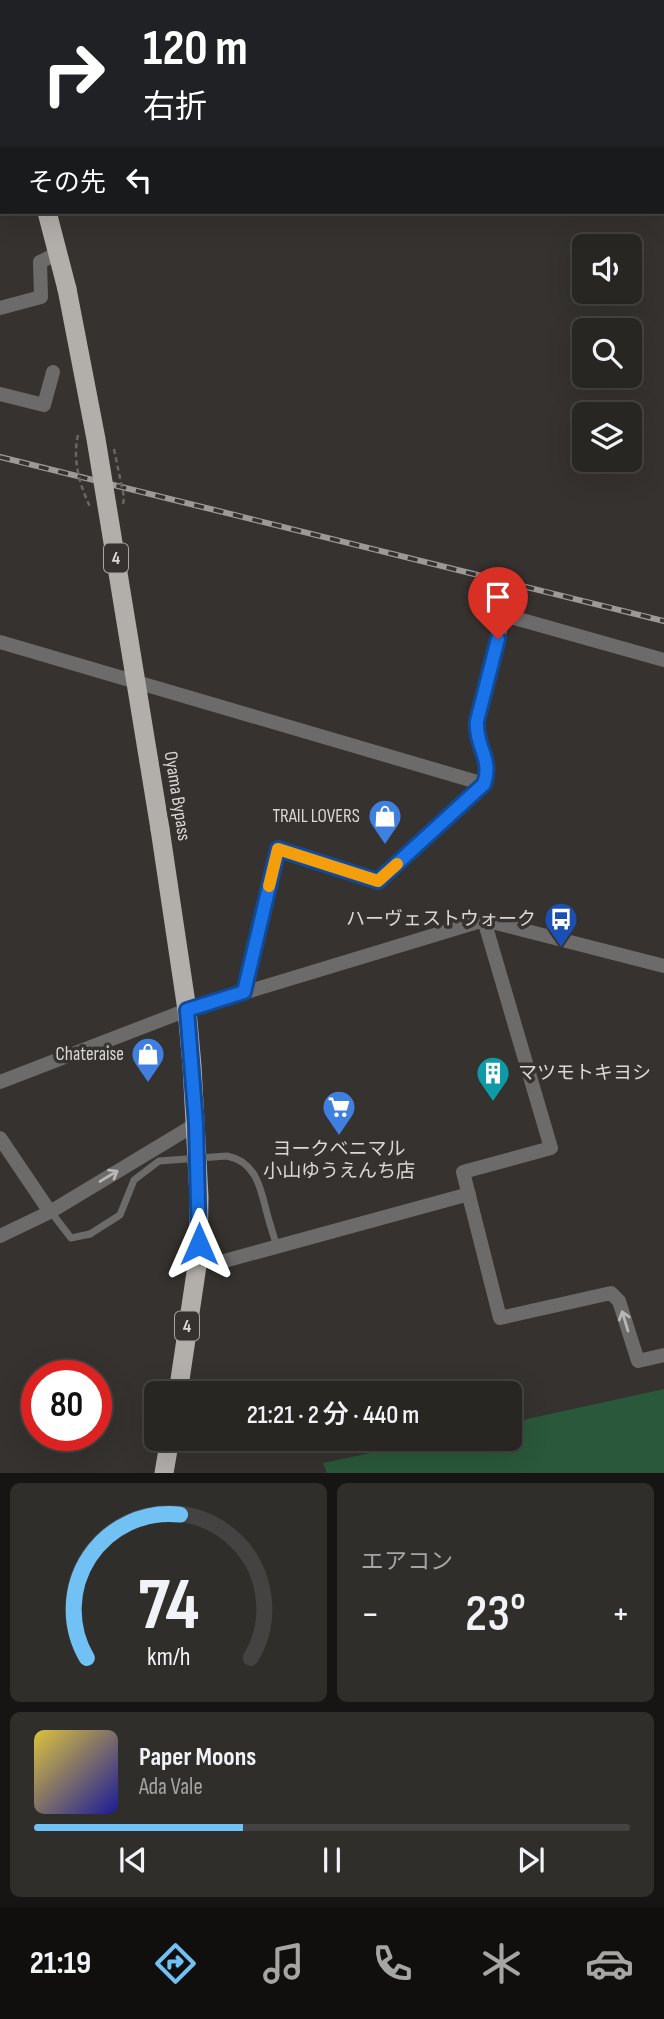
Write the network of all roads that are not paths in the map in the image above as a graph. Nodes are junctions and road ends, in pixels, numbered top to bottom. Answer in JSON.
{"nodes":[{"id":1,"x":48,"y":214,"type":"edge"},
{"id":2,"x":58,"y":253,"type":"junction"},
{"id":3,"x":0,"y":308,"type":"edge"},
{"id":4,"x":53,"y":372,"type":"dead end"},
{"id":5,"x":0,"y":394,"type":"edge"},
{"id":6,"x":0,"y":642,"type":"edge"},
{"id":7,"x":664,"y":660,"type":"edge"},
{"id":8,"x":484,"y":784,"type":"junction"},
{"id":9,"x":484,"y":920,"type":"junction"},
{"id":10,"x":664,"y":966,"type":"edge"},
{"id":11,"x":244,"y":992,"type":"junction"},
{"id":12,"x":187,"y":1010,"type":"junction"},
{"id":13,"x":0,"y":1082,"type":"edge"},
{"id":14,"x":196,"y":1124,"type":"junction"},
{"id":15,"x":0,"y":1138,"type":"edge"},
{"id":16,"x":469,"y":1194,"type":"junction"},
{"id":17,"x":50,"y":1212,"type":"junction"},
{"id":18,"x":0,"y":1237,"type":"edge"},
{"id":19,"x":277,"y":1247,"type":"junction"},
{"id":20,"x":198,"y":1259,"type":"junction"},
{"id":21,"x":664,"y":1355,"type":"edge"},
{"id":22,"x":180,"y":1381,"type":"edge"},
{"id":23,"x":168,"y":1451,"type":"edge"},
{"id":24,"x":164,"y":1473,"type":"edge"}],
"edges":[{"from":1,"to":2,"type":"highway","name":"Oyama Bypass","number":"4"},
{"from":2,"to":3,"type":"street"},
{"from":2,"to":12,"type":"highway","name":"Oyama Bypass","number":"4","bridge":true},
{"from":4,"to":5,"type":"street"},
{"from":6,"to":8,"type":"street"},
{"from":7,"to":8,"type":"street"},
{"from":8,"to":11,"type":"street"},
{"from":9,"to":10,"type":"street"},
{"from":9,"to":11,"type":"street"},
{"from":9,"to":16,"type":"street"},
{"from":11,"to":12,"type":"street"},
{"from":12,"to":13,"type":"street"},
{"from":12,"to":14,"type":"highway","name":"Oyama Bypass","number":"4"},
{"from":17,"to":14,"type":"street","one_way":true},
{"from":14,"to":20,"type":"highway","name":"Oyama Bypass","number":"4"},
{"from":15,"to":17,"type":"street"},
{"from":16,"to":19,"type":"street"},
{"from":21,"to":16,"type":"street","one_way":true},
{"from":17,"to":18,"type":"street"},
{"from":17,"to":19,"type":"lane","bridge":true},
{"from":19,"to":20,"type":"street"},
{"from":20,"to":22,"type":"highway","name":"Oyama Bypass","number":"4"},
{"from":23,"to":24,"type":"highway"}]}
